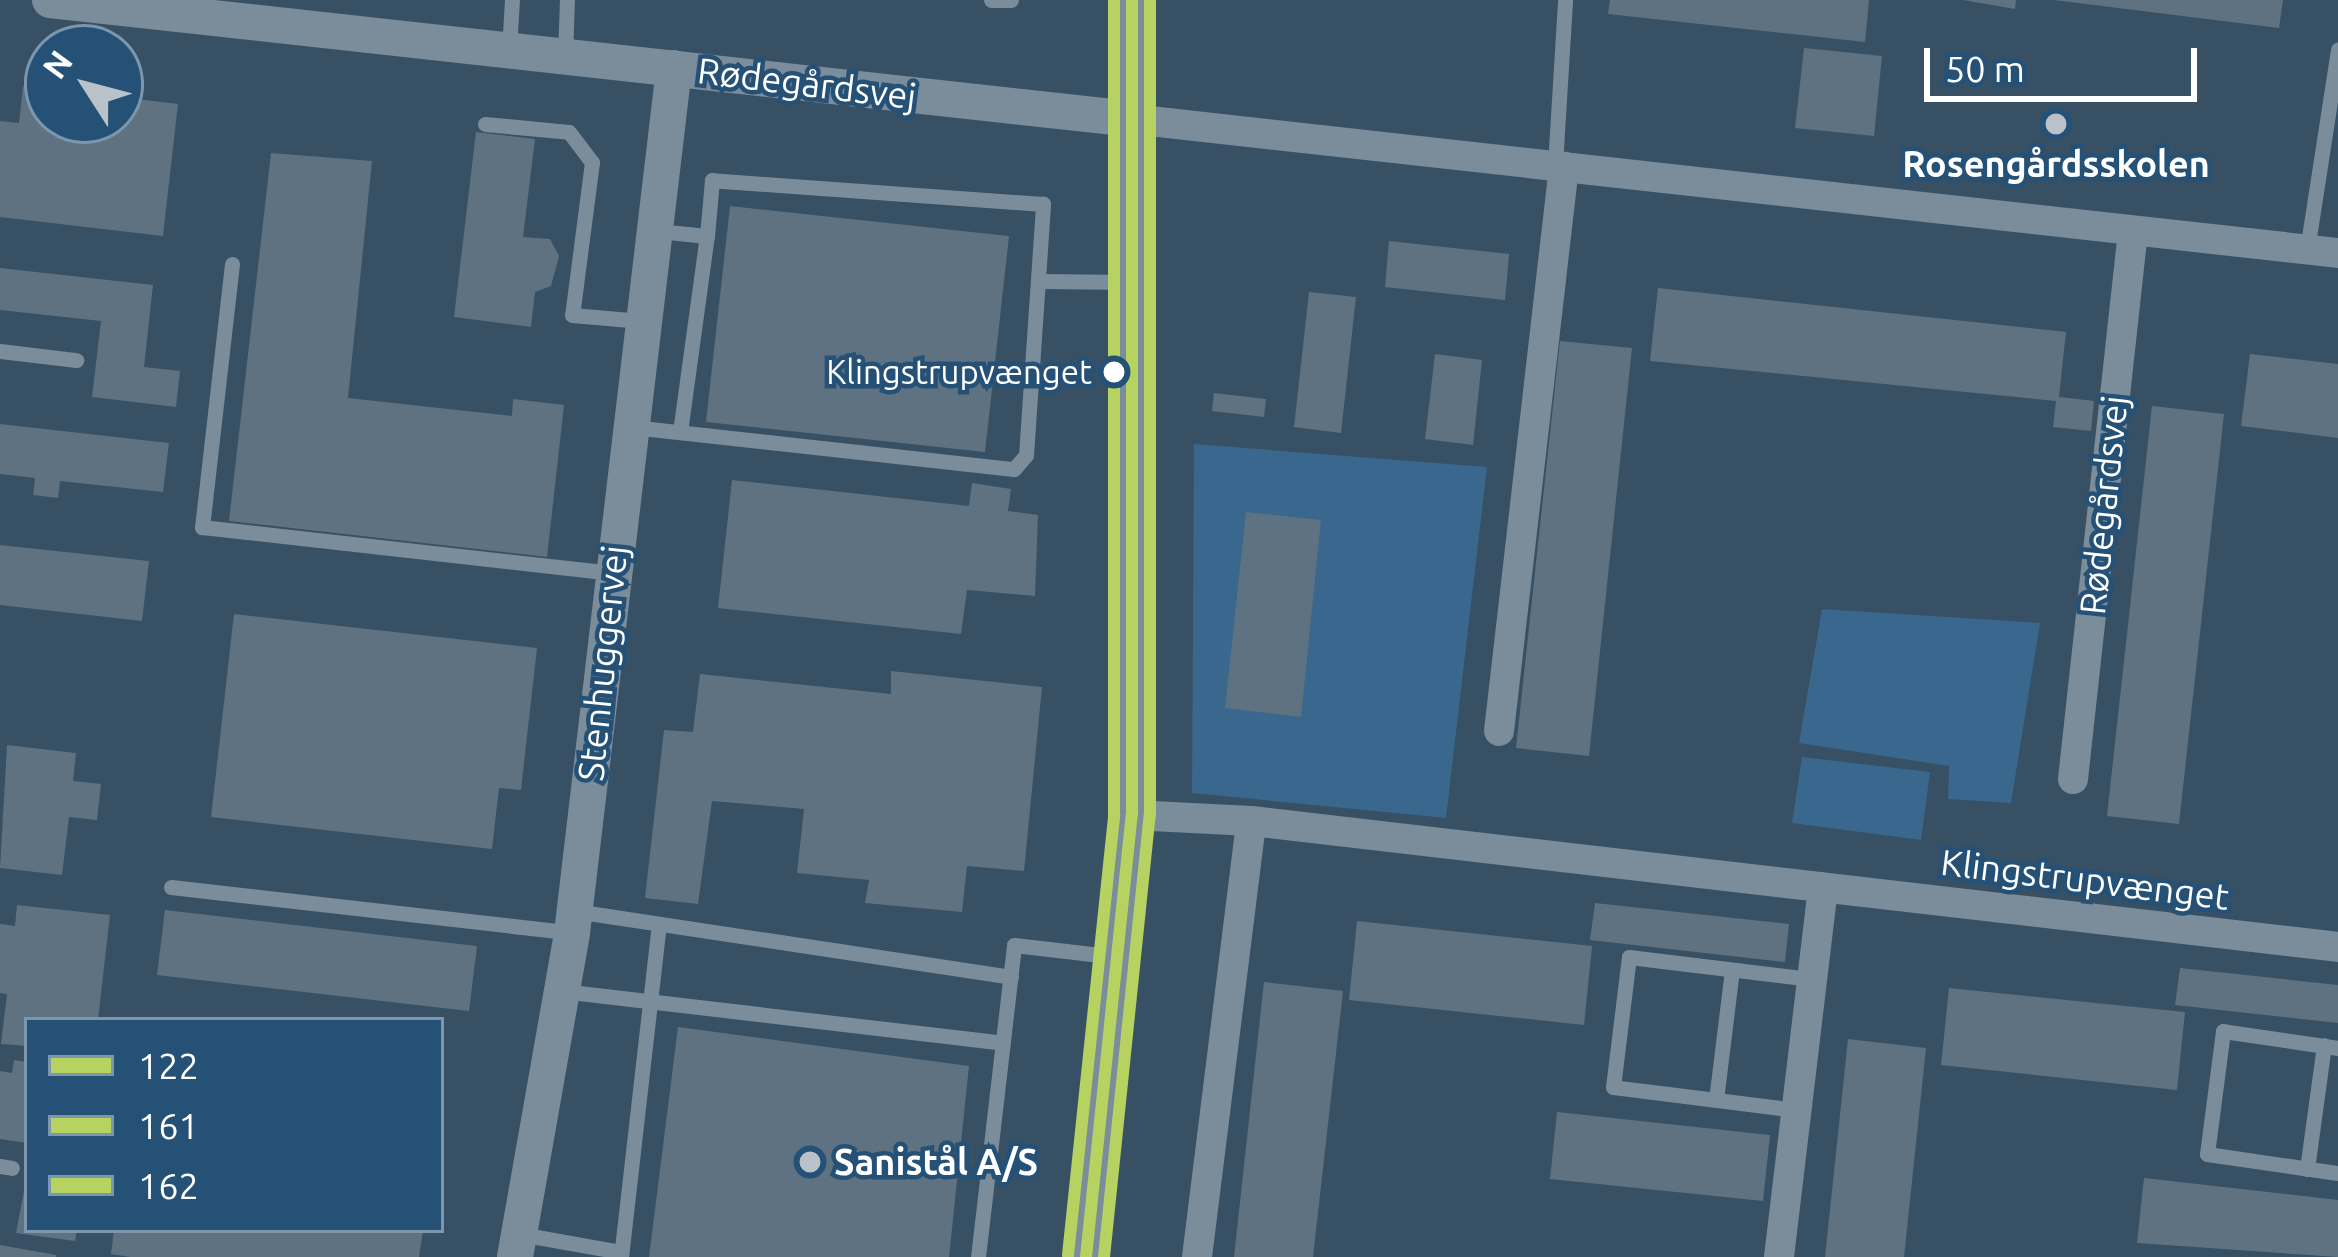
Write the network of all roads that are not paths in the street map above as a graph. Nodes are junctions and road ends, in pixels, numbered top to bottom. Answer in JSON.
{"nodes":[{"id":1,"x":50,"y":0,"type":"edge"},
{"id":2,"x":512,"y":0,"type":"edge"},
{"id":3,"x":567,"y":0,"type":"edge"},
{"id":4,"x":991,"y":0,"type":"edge"},
{"id":5,"x":1011,"y":0,"type":"edge"},
{"id":6,"x":1132,"y":0,"type":"edge"},
{"id":7,"x":1564,"y":0,"type":"edge"},
{"id":8,"x":273,"y":11,"type":"edge"},
{"id":9,"x":2338,"y":49,"type":"edge"},
{"id":10,"x":509,"y":50,"type":"junction"},
{"id":11,"x":565,"y":56,"type":"junction"},
{"id":12,"x":674,"y":68,"type":"junction"},
{"id":13,"x":2336,"y":99,"type":"edge"},
{"id":14,"x":1132,"y":119,"type":"junction"},
{"id":15,"x":485,"y":124,"type":"dead end"},
{"id":16,"x":1560,"y":166,"type":"junction"},
{"id":17,"x":652,"y":231,"type":"junction"},
{"id":18,"x":2133,"y":232,"type":"junction"},
{"id":19,"x":706,"y":236,"type":"junction"},
{"id":20,"x":2323,"y":251,"type":"edge"},
{"id":21,"x":232,"y":264,"type":"dead end"},
{"id":22,"x":1040,"y":281,"type":"junction"},
{"id":23,"x":1133,"y":282,"type":"junction"},
{"id":24,"x":642,"y":321,"type":"junction"},
{"id":25,"x":0,"y":351,"type":"edge"},
{"id":26,"x":76,"y":359,"type":"dead end"},
{"id":27,"x":629,"y":426,"type":"junction"},
{"id":28,"x":680,"y":432,"type":"junction"},
{"id":29,"x":612,"y":573,"type":"junction"},
{"id":30,"x":1499,"y":731,"type":"dead end"},
{"id":31,"x":2073,"y":778,"type":"dead end"},
{"id":32,"x":1132,"y":814,"type":"junction"},
{"id":33,"x":1251,"y":821,"type":"junction"},
{"id":34,"x":171,"y":887,"type":"dead end"},
{"id":35,"x":1823,"y":888,"type":"junction"},
{"id":36,"x":573,"y":922,"type":"junction"},
{"id":37,"x":659,"y":925,"type":"junction"},
{"id":38,"x":2338,"y":947,"type":"edge"},
{"id":39,"x":1120,"y":958,"type":"junction"},
{"id":40,"x":1732,"y":970,"type":"junction"},
{"id":41,"x":1011,"y":976,"type":"junction"},
{"id":42,"x":1812,"y":979,"type":"junction"},
{"id":43,"x":562,"y":991,"type":"junction"},
{"id":44,"x":651,"y":1002,"type":"junction"},
{"id":45,"x":1003,"y":1043,"type":"junction"},
{"id":46,"x":2331,"y":1047,"type":"edge"},
{"id":47,"x":1716,"y":1100,"type":"junction"},
{"id":48,"x":1797,"y":1110,"type":"junction"},
{"id":49,"x":2308,"y":1168,"type":"junction"},
{"id":50,"x":2338,"y":1173,"type":"edge"},
{"id":51,"x":518,"y":1245,"type":"edge"},
{"id":52,"x":621,"y":1254,"type":"edge"},
{"id":53,"x":978,"y":1257,"type":"edge"},
{"id":54,"x":1085,"y":1257,"type":"edge"},
{"id":55,"x":1198,"y":1257,"type":"edge"},
{"id":56,"x":1779,"y":1257,"type":"edge"}],
"edges":[{"from":1,"to":8,"type":"street","name":"Rødegårdsvej"},
{"from":2,"to":10,"type":"lane"},
{"from":3,"to":11,"type":"lane"},
{"from":4,"to":5,"type":"lane"},
{"from":6,"to":14,"type":"street"},
{"from":7,"to":16,"type":"lane"},
{"from":8,"to":10,"type":"street","name":"Rødegårdsvej"},
{"from":9,"to":13,"type":"lane","name":"Rødegårdsvej"},
{"from":10,"to":11,"type":"street","name":"Rødegårdsvej"},
{"from":11,"to":12,"type":"street","name":"Rødegårdsvej"},
{"from":12,"to":14,"type":"street","name":"Rødegårdsvej"},
{"from":12,"to":17,"type":"street","name":"Stenhuggervej"},
{"from":13,"to":20,"type":"lane","name":"Rødegårdsvej"},
{"from":14,"to":16,"type":"street","name":"Rødegårdsvej"},
{"from":14,"to":23,"type":"street"},
{"from":15,"to":24,"type":"lane"},
{"from":16,"to":18,"type":"street","name":"Rødegårdsvej"},
{"from":16,"to":30,"type":"street"},
{"from":17,"to":19,"type":"lane"},
{"from":17,"to":24,"type":"street","name":"Stenhuggervej"},
{"from":18,"to":20,"type":"street","name":"Rødegårdsvej"},
{"from":18,"to":31,"type":"street","name":"Rødegårdsvej"},
{"from":19,"to":22,"type":"lane"},
{"from":19,"to":28,"type":"lane"},
{"from":21,"to":29,"type":"lane"},
{"from":22,"to":23,"type":"lane"},
{"from":22,"to":28,"type":"lane"},
{"from":23,"to":32,"type":"street"},
{"from":24,"to":27,"type":"street","name":"Stenhuggervej"},
{"from":25,"to":26,"type":"lane"},
{"from":27,"to":28,"type":"lane"},
{"from":27,"to":29,"type":"street","name":"Stenhuggervej"},
{"from":29,"to":36,"type":"street","name":"Stenhuggervej"},
{"from":32,"to":33,"type":"street","name":"Klingstrupvænget"},
{"from":32,"to":39,"type":"street"},
{"from":33,"to":35,"type":"street","name":"Klingstrupvænget"},
{"from":33,"to":55,"type":"street"},
{"from":34,"to":36,"type":"lane"},
{"from":35,"to":38,"type":"street","name":"Klingstrupvænget"},
{"from":35,"to":42,"type":"street"},
{"from":36,"to":37,"type":"lane"},
{"from":36,"to":43,"type":"street","name":"Stenhuggervej"},
{"from":37,"to":41,"type":"lane"},
{"from":37,"to":44,"type":"lane"},
{"from":39,"to":41,"type":"lane"},
{"from":39,"to":54,"type":"street"},
{"from":40,"to":42,"type":"lane"},
{"from":40,"to":47,"type":"lane"},
{"from":40,"to":47,"type":"lane"},
{"from":41,"to":45,"type":"lane"},
{"from":42,"to":48,"type":"street"},
{"from":43,"to":44,"type":"lane"},
{"from":43,"to":51,"type":"street","name":"Stenhuggervej"},
{"from":44,"to":45,"type":"lane"},
{"from":44,"to":52,"type":"lane"},
{"from":45,"to":53,"type":"lane"},
{"from":46,"to":49,"type":"lane"},
{"from":46,"to":49,"type":"lane"},
{"from":47,"to":48,"type":"lane"},
{"from":48,"to":56,"type":"street"},
{"from":49,"to":50,"type":"lane"},
{"from":51,"to":52,"type":"lane"}]}
